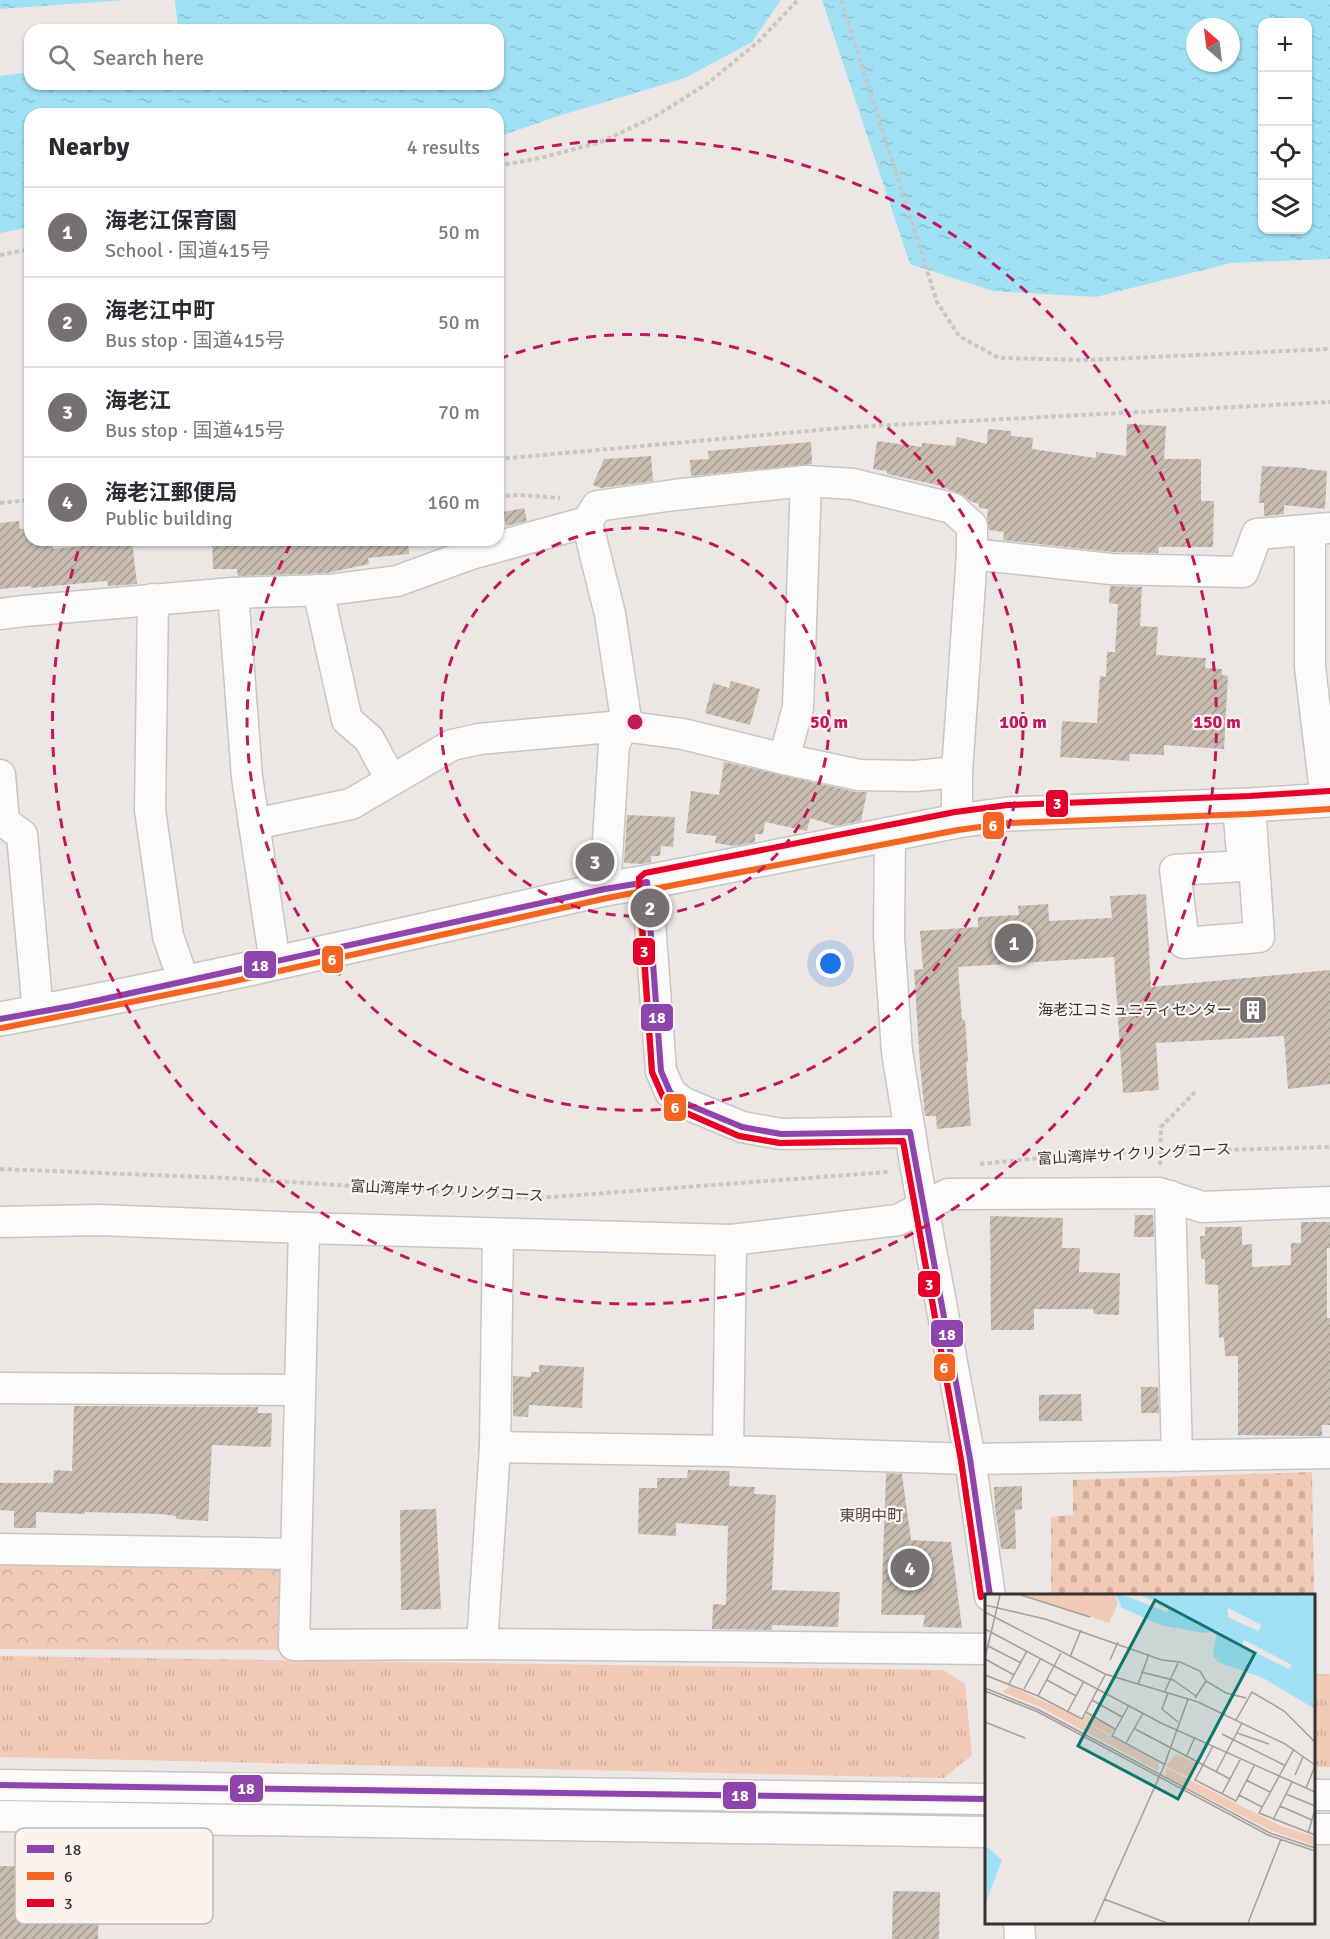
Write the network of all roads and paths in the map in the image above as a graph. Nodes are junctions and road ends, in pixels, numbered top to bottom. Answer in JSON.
{"nodes":[{"id":1,"x":798,"y":0,"type":"edge"},
{"id":2,"x":841,"y":0,"type":"edge"},
{"id":3,"x":504,"y":165,"type":"edge"},
{"id":4,"x":24,"y":250,"type":"edge"},
{"id":5,"x":0,"y":255,"type":"edge"},
{"id":6,"x":1330,"y":349,"type":"edge"},
{"id":7,"x":1330,"y":402,"type":"edge"},
{"id":8,"x":504,"y":458,"type":"edge"},
{"id":9,"x":806,"y":481,"type":"junction"},
{"id":10,"x":504,"y":496,"type":"edge"},
{"id":11,"x":24,"y":501,"type":"edge"},
{"id":12,"x":0,"y":503,"type":"edge"},
{"id":13,"x":592,"y":514,"type":"junction"},
{"id":14,"x":1320,"y":529,"type":"edge"},
{"id":15,"x":504,"y":543,"type":"edge"},
{"id":16,"x":495,"y":546,"type":"edge"},
{"id":17,"x":972,"y":554,"type":"junction"},
{"id":18,"x":318,"y":590,"type":"junction"},
{"id":19,"x":233,"y":593,"type":"junction"},
{"id":20,"x":153,"y":599,"type":"junction"},
{"id":21,"x":0,"y":614,"type":"edge"},
{"id":22,"x":622,"y":726,"type":"junction"},
{"id":23,"x":784,"y":759,"type":"junction"},
{"id":24,"x":957,"y":772,"type":"junction"},
{"id":25,"x":0,"y":775,"type":"edge"},
{"id":26,"x":391,"y":780,"type":"junction"},
{"id":27,"x":1327,"y":784,"type":"edge"},
{"id":28,"x":1244,"y":805,"type":"junction"},
{"id":29,"x":957,"y":821,"type":"junction"},
{"id":30,"x":254,"y":824,"type":"junction"},
{"id":31,"x":890,"y":834,"type":"junction"},
{"id":32,"x":647,"y":882,"type":"junction"},
{"id":33,"x":605,"y":889,"type":"junction"},
{"id":34,"x":275,"y":963,"type":"junction"},
{"id":35,"x":184,"y":982,"type":"junction"},
{"id":36,"x":38,"y":1012,"type":"junction"},
{"id":37,"x":0,"y":1019,"type":"edge"},
{"id":38,"x":1195,"y":1092,"type":"dead end"},
{"id":39,"x":910,"y":1132,"type":"junction"},
{"id":40,"x":1330,"y":1147,"type":"edge"},
{"id":41,"x":1160,"y":1152,"type":"junction"},
{"id":42,"x":975,"y":1164,"type":"dead end"},
{"id":43,"x":0,"y":1169,"type":"edge"},
{"id":44,"x":893,"y":1171,"type":"dead end"},
{"id":45,"x":1165,"y":1195,"type":"junction"},
{"id":46,"x":1330,"y":1202,"type":"edge"},
{"id":47,"x":923,"y":1206,"type":"junction"},
{"id":48,"x":0,"y":1222,"type":"edge"},
{"id":49,"x":304,"y":1228,"type":"junction"},
{"id":50,"x":498,"y":1234,"type":"junction"},
{"id":51,"x":731,"y":1240,"type":"junction"},
{"id":52,"x":0,"y":1388,"type":"edge"},
{"id":53,"x":299,"y":1390,"type":"junction"},
{"id":54,"x":495,"y":1447,"type":"junction"},
{"id":55,"x":728,"y":1451,"type":"junction"},
{"id":56,"x":1330,"y":1453,"type":"edge"},
{"id":57,"x":1177,"y":1456,"type":"junction"},
{"id":58,"x":970,"y":1459,"type":"junction"},
{"id":59,"x":0,"y":1549,"type":"edge"},
{"id":60,"x":296,"y":1554,"type":"junction"},
{"id":61,"x":990,"y":1594,"type":"edge"},
{"id":62,"x":482,"y":1644,"type":"junction"},
{"id":63,"x":985,"y":1649,"type":"edge"},
{"id":64,"x":0,"y":1785,"type":"edge"},
{"id":65,"x":985,"y":1798,"type":"edge"},
{"id":66,"x":0,"y":1816,"type":"edge"},
{"id":67,"x":985,"y":1832,"type":"edge"},
{"id":68,"x":1018,"y":1924,"type":"edge"},
{"id":69,"x":1020,"y":1939,"type":"edge"}],
"edges":[{"from":1,"to":3,"type":"path"},
{"from":2,"to":6,"type":"path"},
{"from":4,"to":5,"type":"path"},
{"from":7,"to":8,"type":"path"},
{"from":9,"to":13,"type":"street"},
{"from":9,"to":17,"type":"street"},
{"from":9,"to":23,"type":"street"},
{"from":10,"to":13,"type":"path"},
{"from":11,"to":12,"type":"path"},
{"from":13,"to":15,"type":"street"},
{"from":13,"to":22,"type":"street"},
{"from":14,"to":17,"type":"street"},
{"from":14,"to":27,"type":"street"},
{"from":16,"to":18,"type":"street"},
{"from":17,"to":24,"type":"street"},
{"from":18,"to":19,"type":"street"},
{"from":18,"to":26,"type":"street"},
{"from":19,"to":20,"type":"street"},
{"from":19,"to":30,"type":"street"},
{"from":20,"to":21,"type":"street"},
{"from":20,"to":35,"type":"street"},
{"from":22,"to":23,"type":"street"},
{"from":22,"to":26,"type":"street"},
{"from":22,"to":33,"type":"street"},
{"from":23,"to":24,"type":"street"},
{"from":24,"to":29,"type":"street"},
{"from":25,"to":36,"type":"street"},
{"from":26,"to":30,"type":"street"},
{"from":27,"to":28,"type":"highway"},
{"from":28,"to":28,"type":"street"},
{"from":28,"to":29,"type":"highway"},
{"from":29,"to":31,"type":"highway"},
{"from":30,"to":34,"type":"street"},
{"from":31,"to":32,"type":"highway"},
{"from":31,"to":39,"type":"street"},
{"from":32,"to":33,"type":"highway"},
{"from":32,"to":39,"type":"street"},
{"from":33,"to":34,"type":"highway"},
{"from":34,"to":35,"type":"highway"},
{"from":35,"to":36,"type":"highway"},
{"from":36,"to":37,"type":"highway"},
{"from":38,"to":41,"type":"path"},
{"from":39,"to":47,"type":"street"},
{"from":40,"to":41,"type":"path","name":"富山湾岸サイクリングコース"},
{"from":41,"to":42,"type":"path","name":"富山湾岸サイクリングコース"},
{"from":41,"to":45,"type":"path"},
{"from":43,"to":44,"type":"path","name":"富山湾岸サイクリングコース"},
{"from":45,"to":46,"type":"street"},
{"from":45,"to":47,"type":"street"},
{"from":45,"to":57,"type":"street"},
{"from":47,"to":51,"type":"street"},
{"from":47,"to":58,"type":"street"},
{"from":48,"to":49,"type":"street"},
{"from":49,"to":50,"type":"street"},
{"from":49,"to":53,"type":"street"},
{"from":50,"to":51,"type":"street"},
{"from":50,"to":54,"type":"street"},
{"from":51,"to":55,"type":"street"},
{"from":52,"to":53,"type":"street"},
{"from":53,"to":60,"type":"street"},
{"from":54,"to":55,"type":"street"},
{"from":54,"to":62,"type":"street"},
{"from":55,"to":58,"type":"street"},
{"from":56,"to":57,"type":"street"},
{"from":57,"to":58,"type":"street"},
{"from":58,"to":61,"type":"street"},
{"from":59,"to":60,"type":"street"},
{"from":60,"to":62,"type":"street"},
{"from":62,"to":63,"type":"street"},
{"from":64,"to":65,"type":"street"},
{"from":66,"to":67,"type":"street"},
{"from":68,"to":69,"type":"street"}]}
